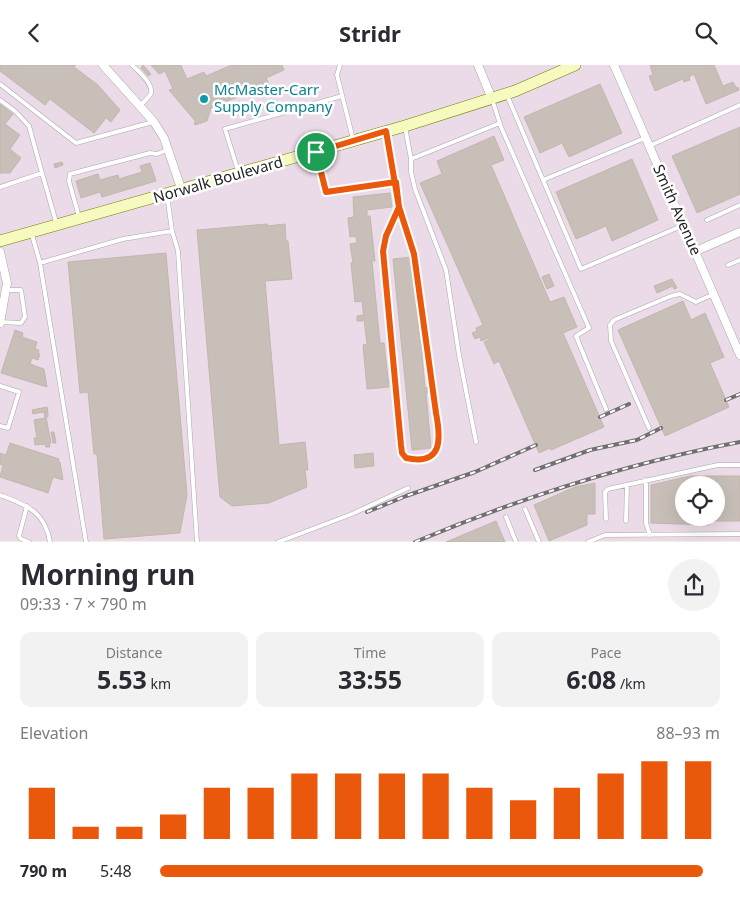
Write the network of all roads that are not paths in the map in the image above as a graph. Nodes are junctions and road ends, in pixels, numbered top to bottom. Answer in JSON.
{"nodes":[{"id":1,"x":103,"y":65,"type":"edge"},
{"id":2,"x":132,"y":65,"type":"edge"},
{"id":3,"x":340,"y":65,"type":"edge"},
{"id":4,"x":478,"y":65,"type":"edge"},
{"id":5,"x":575,"y":65,"type":"edge"},
{"id":6,"x":614,"y":65,"type":"edge"},
{"id":7,"x":0,"y":84,"type":"edge"},
{"id":8,"x":506,"y":94,"type":"junction"},
{"id":9,"x":342,"y":96,"type":"junction"},
{"id":10,"x":492,"y":99,"type":"junction"},
{"id":11,"x":0,"y":100,"type":"edge"},
{"id":12,"x":740,"y":105,"type":"edge"},
{"id":13,"x":140,"y":106,"type":"junction"},
{"id":14,"x":154,"y":122,"type":"junction"},
{"id":15,"x":500,"y":123,"type":"junction"},
{"id":16,"x":405,"y":126,"type":"junction"},
{"id":17,"x":386,"y":131,"type":"junction"},
{"id":18,"x":645,"y":138,"type":"junction"},
{"id":19,"x":353,"y":141,"type":"junction"},
{"id":20,"x":649,"y":146,"type":"junction"},
{"id":21,"x":168,"y":149,"type":"junction"},
{"id":22,"x":316,"y":152,"type":"junction"},
{"id":23,"x":411,"y":159,"type":"junction"},
{"id":24,"x":42,"y":173,"type":"junction"},
{"id":25,"x":239,"y":174,"type":"junction"},
{"id":26,"x":543,"y":180,"type":"junction"},
{"id":27,"x":396,"y":182,"type":"junction"},
{"id":28,"x":0,"y":187,"type":"edge"},
{"id":29,"x":182,"y":191,"type":"junction"},
{"id":30,"x":167,"y":195,"type":"junction"},
{"id":31,"x":740,"y":205,"type":"edge"},
{"id":32,"x":399,"y":207,"type":"junction"},
{"id":33,"x":79,"y":219,"type":"junction"},
{"id":34,"x":707,"y":220,"type":"dead end"},
{"id":35,"x":57,"y":225,"type":"junction"},
{"id":36,"x":684,"y":225,"type":"junction"},
{"id":37,"x":172,"y":231,"type":"junction"},
{"id":38,"x":740,"y":232,"type":"edge"},
{"id":39,"x":32,"y":233,"type":"junction"},
{"id":40,"x":0,"y":241,"type":"edge"},
{"id":41,"x":696,"y":251,"type":"junction"},
{"id":42,"x":0,"y":253,"type":"edge"},
{"id":43,"x":740,"y":260,"type":"edge"},
{"id":44,"x":40,"y":263,"type":"junction"},
{"id":45,"x":728,"y":265,"type":"dead end"},
{"id":46,"x":6,"y":290,"type":"junction"},
{"id":47,"x":714,"y":294,"type":"junction"},
{"id":48,"x":0,"y":322,"type":"edge"},
{"id":49,"x":740,"y":355,"type":"edge"},
{"id":50,"x":0,"y":386,"type":"edge"},
{"id":51,"x":606,"y":409,"type":"dead end"},
{"id":52,"x":0,"y":426,"type":"edge"},
{"id":53,"x":649,"y":428,"type":"dead end"},
{"id":54,"x":476,"y":442,"type":"dead end"},
{"id":55,"x":740,"y":465,"type":"edge"},
{"id":56,"x":646,"y":480,"type":"junction"},
{"id":57,"x":627,"y":485,"type":"junction"},
{"id":58,"x":408,"y":488,"type":"dead end"},
{"id":59,"x":0,"y":495,"type":"edge"},
{"id":60,"x":27,"y":506,"type":"junction"},
{"id":61,"x":525,"y":509,"type":"dead end"},
{"id":62,"x":506,"y":517,"type":"dead end"},
{"id":63,"x":606,"y":519,"type":"dead end"},
{"id":64,"x":626,"y":521,"type":"dead end"},
{"id":65,"x":660,"y":534,"type":"junction"},
{"id":66,"x":702,"y":534,"type":"junction"},
{"id":67,"x":740,"y":534,"type":"edge"},
{"id":68,"x":650,"y":535,"type":"junction"},
{"id":69,"x":29,"y":541,"type":"edge"},
{"id":70,"x":50,"y":541,"type":"edge"},
{"id":71,"x":86,"y":541,"type":"edge"},
{"id":72,"x":196,"y":541,"type":"edge"},
{"id":73,"x":278,"y":541,"type":"edge"},
{"id":74,"x":516,"y":541,"type":"edge"},
{"id":75,"x":539,"y":541,"type":"edge"},
{"id":76,"x":588,"y":541,"type":"edge"},
{"id":77,"x":660,"y":541,"type":"edge"},
{"id":78,"x":701,"y":541,"type":"edge"}],
"edges":[{"from":1,"to":13,"type":"street"},
{"from":2,"to":13,"type":"lane"},
{"from":3,"to":9,"type":"lane"},
{"from":4,"to":10,"type":"street"},
{"from":5,"to":8,"type":"main road","name":"Norwalk Boulevard"},
{"from":6,"to":18,"type":"street","name":"Smith Avenue"},
{"from":7,"to":14,"type":"lane"},
{"from":8,"to":10,"type":"main road","name":"Norwalk Boulevard"},
{"from":8,"to":26,"type":"lane"},
{"from":9,"to":19,"type":"lane"},
{"from":9,"to":25,"type":"lane"},
{"from":10,"to":15,"type":"lane"},
{"from":10,"to":16,"type":"main road","name":"Norwalk Boulevard"},
{"from":11,"to":24,"type":"lane"},
{"from":12,"to":20,"type":"lane"},
{"from":13,"to":14,"type":"street"},
{"from":14,"to":21,"type":"street"},
{"from":15,"to":23,"type":"lane"},
{"from":15,"to":51,"type":"lane"},
{"from":16,"to":17,"type":"main road","name":"Norwalk Boulevard"},
{"from":16,"to":23,"type":"lane"},
{"from":17,"to":19,"type":"main road","name":"Norwalk Boulevard"},
{"from":17,"to":27,"type":"lane"},
{"from":18,"to":20,"type":"street","name":"Smith Avenue"},
{"from":18,"to":26,"type":"lane"},
{"from":19,"to":22,"type":"main road","name":"Norwalk Boulevard"},
{"from":20,"to":36,"type":"street","name":"Smith Avenue"},
{"from":21,"to":29,"type":"street"},
{"from":21,"to":33,"type":"lane"},
{"from":22,"to":25,"type":"main road","name":"Norwalk Boulevard"},
{"from":22,"to":27,"type":"lane"},
{"from":23,"to":54,"type":"lane"},
{"from":24,"to":28,"type":"lane"},
{"from":24,"to":35,"type":"lane"},
{"from":25,"to":29,"type":"main road","name":"Norwalk Boulevard"},
{"from":26,"to":36,"type":"lane"},
{"from":27,"to":32,"type":"lane"},
{"from":29,"to":30,"type":"main road","name":"Norwalk Boulevard"},
{"from":30,"to":33,"type":"main road","name":"Norwalk Boulevard"},
{"from":30,"to":37,"type":"lane"},
{"from":31,"to":34,"type":"lane"},
{"from":32,"to":32,"type":"lane"},
{"from":33,"to":35,"type":"main road","name":"Norwalk Boulevard"},
{"from":35,"to":39,"type":"main road","name":"Norwalk Boulevard"},
{"from":36,"to":41,"type":"street","name":"Smith Avenue"},
{"from":37,"to":44,"type":"lane"},
{"from":37,"to":72,"type":"lane"},
{"from":38,"to":41,"type":"street"},
{"from":39,"to":40,"type":"main road","name":"Norwalk Boulevard"},
{"from":39,"to":44,"type":"lane"},
{"from":41,"to":47,"type":"street","name":"Smith Avenue"},
{"from":42,"to":46,"type":"street"},
{"from":43,"to":45,"type":"lane"},
{"from":44,"to":71,"type":"lane"},
{"from":46,"to":48,"type":"street"},
{"from":46,"to":48,"type":"lane"},
{"from":47,"to":49,"type":"street","name":"Smith Avenue"},
{"from":47,"to":53,"type":"lane"},
{"from":50,"to":52,"type":"lane"},
{"from":55,"to":56,"type":"lane"},
{"from":56,"to":57,"type":"lane"},
{"from":56,"to":68,"type":"lane"},
{"from":57,"to":63,"type":"lane"},
{"from":57,"to":64,"type":"lane"},
{"from":58,"to":73,"type":"lane"},
{"from":59,"to":60,"type":"lane"},
{"from":60,"to":69,"type":"lane"},
{"from":60,"to":70,"type":"lane"},
{"from":61,"to":75,"type":"lane"},
{"from":62,"to":74,"type":"lane"},
{"from":65,"to":66,"type":"lane"},
{"from":65,"to":68,"type":"lane"},
{"from":65,"to":77,"type":"lane"},
{"from":66,"to":67,"type":"lane"},
{"from":66,"to":78,"type":"lane"},
{"from":68,"to":76,"type":"lane"}]}
